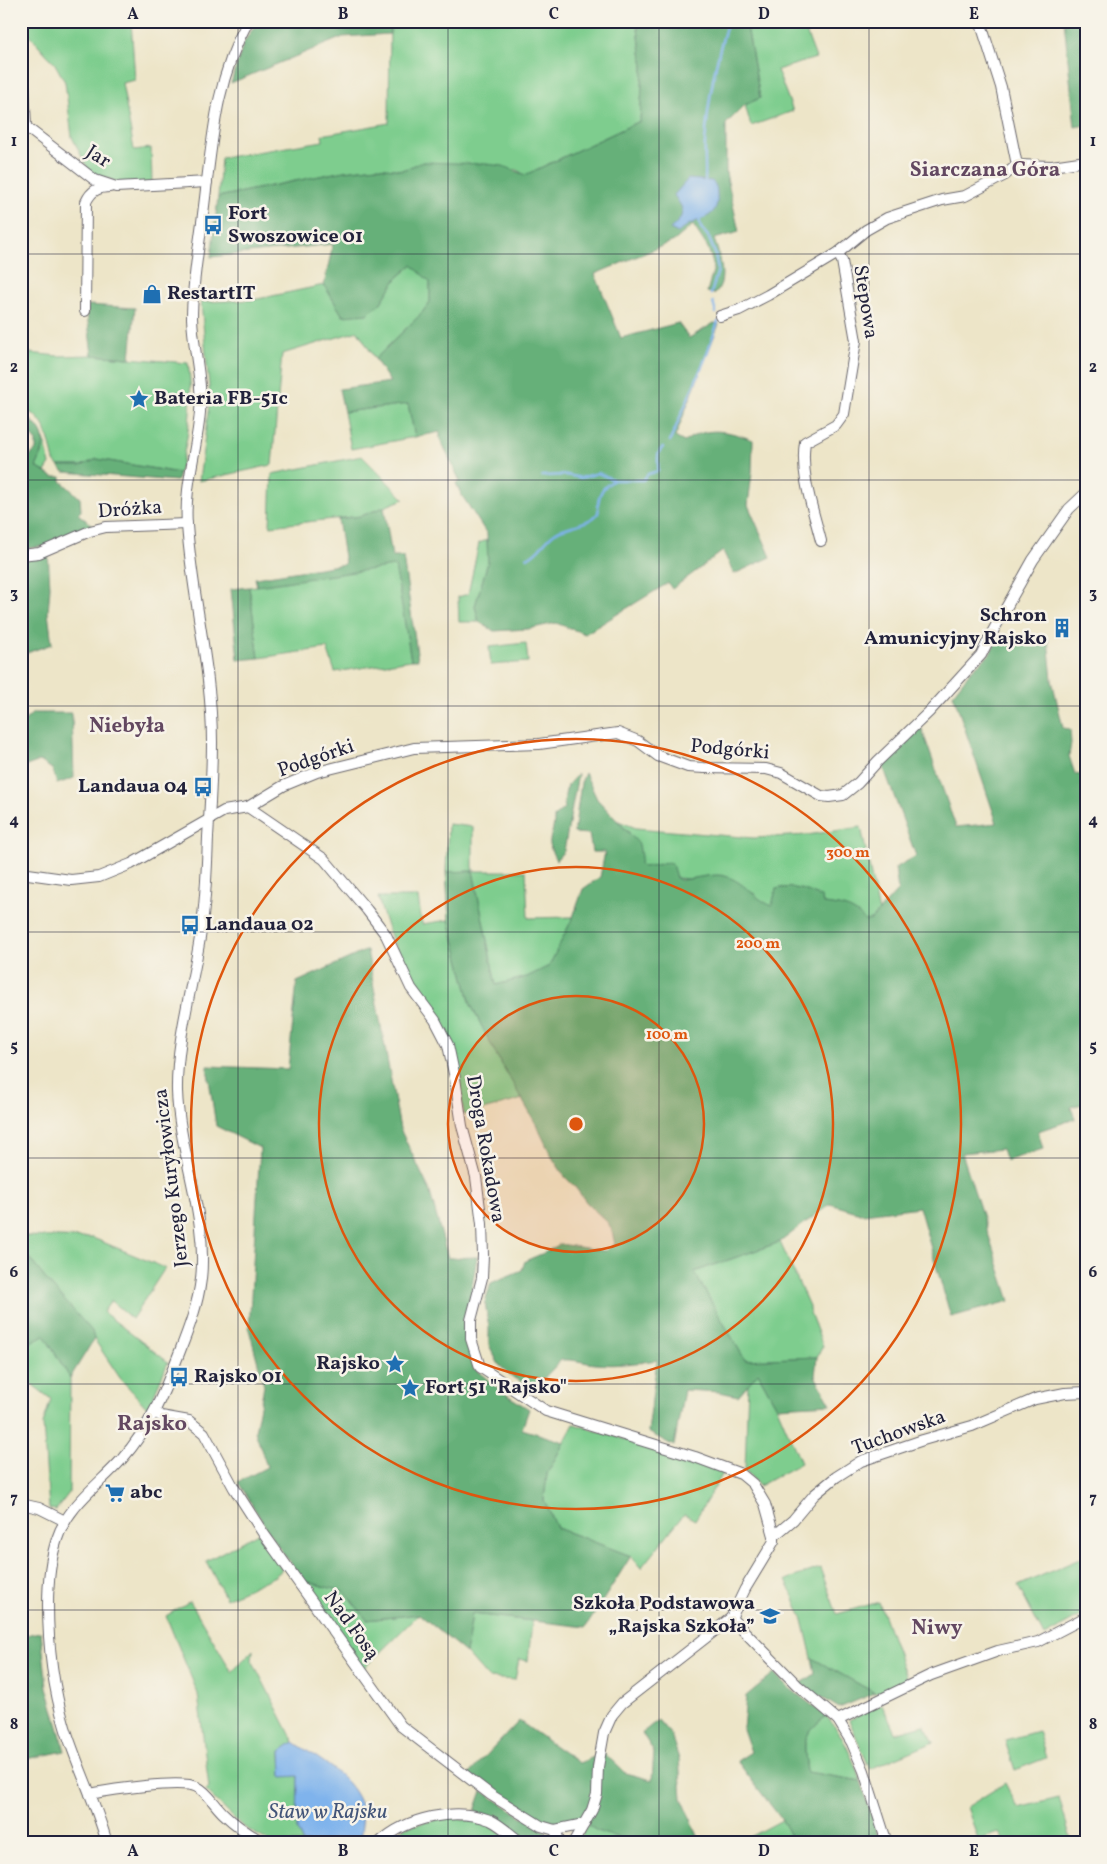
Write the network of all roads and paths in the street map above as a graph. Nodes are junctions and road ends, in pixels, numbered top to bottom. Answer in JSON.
{"nodes":[{"id":1,"x":248,"y":21,"type":"edge"},
{"id":2,"x":980,"y":21,"type":"edge"},
{"id":3,"x":21,"y":83,"type":"edge"},
{"id":4,"x":1086,"y":161,"type":"edge"},
{"id":5,"x":1017,"y":165,"type":"junction"},
{"id":6,"x":207,"y":182,"type":"junction"},
{"id":7,"x":116,"y":186,"type":"junction"},
{"id":8,"x":838,"y":253,"type":"junction"},
{"id":9,"x":85,"y":311,"type":"dead end"},
{"id":10,"x":720,"y":316,"type":"dead end"},
{"id":11,"x":1086,"y":493,"type":"edge"},
{"id":12,"x":187,"y":524,"type":"junction"},
{"id":13,"x":821,"y":541,"type":"dead end"},
{"id":14,"x":21,"y":555,"type":"edge"},
{"id":15,"x":248,"y":807,"type":"junction"},
{"id":16,"x":209,"y":819,"type":"junction"},
{"id":17,"x":21,"y":872,"type":"edge"},
{"id":18,"x":1086,"y":1392,"type":"edge"},
{"id":19,"x":155,"y":1412,"type":"junction"},
{"id":20,"x":21,"y":1504,"type":"edge"},
{"id":21,"x":65,"y":1521,"type":"junction"},
{"id":22,"x":774,"y":1536,"type":"junction"},
{"id":23,"x":1086,"y":1617,"type":"edge"},
{"id":24,"x":731,"y":1618,"type":"junction"},
{"id":25,"x":838,"y":1720,"type":"junction"},
{"id":26,"x":90,"y":1794,"type":"junction"},
{"id":27,"x":584,"y":1824,"type":"junction"},
{"id":28,"x":555,"y":1830,"type":"junction"},
{"id":29,"x":107,"y":1843,"type":"edge"},
{"id":30,"x":265,"y":1843,"type":"edge"},
{"id":31,"x":379,"y":1843,"type":"edge"},
{"id":32,"x":522,"y":1843,"type":"edge"},
{"id":33,"x":560,"y":1843,"type":"edge"},
{"id":34,"x":574,"y":1843,"type":"edge"},
{"id":35,"x":887,"y":1843,"type":"edge"}],
"edges":[{"from":1,"to":6,"type":"street","name":"Jerzego Kuryłowicza"},
{"from":2,"to":5,"type":"street"},
{"from":3,"to":7,"type":"street","name":"Jar"},
{"from":4,"to":5,"type":"street"},
{"from":5,"to":8,"type":"street","name":"Stepowa"},
{"from":6,"to":7,"type":"street","name":"Jar"},
{"from":6,"to":12,"type":"street","name":"Jerzego Kuryłowicza"},
{"from":7,"to":9,"type":"street"},
{"from":8,"to":10,"type":"street","name":"Stepowa"},
{"from":8,"to":13,"type":"street","name":"Stepowa"},
{"from":11,"to":15,"type":"street","name":"Podgórki"},
{"from":12,"to":14,"type":"street","name":"Dróżka"},
{"from":12,"to":16,"type":"street","name":"Jerzego Kuryłowicza"},
{"from":15,"to":16,"type":"street","name":"Podgórki"},
{"from":15,"to":22,"type":"street","name":"Droga Rokadowa"},
{"from":16,"to":17,"type":"street","name":"Podgórki"},
{"from":16,"to":19,"type":"street","name":"Jerzego Kuryłowicza"},
{"from":18,"to":22,"type":"street","name":"Tuchowska"},
{"from":19,"to":21,"type":"street","name":"Jerzego Kuryłowicza"},
{"from":19,"to":28,"type":"street","name":"Nad Fosą"},
{"from":20,"to":21,"type":"street"},
{"from":21,"to":26,"type":"street","name":"Jerzego Kuryłowicza"},
{"from":22,"to":24,"type":"street","name":"Tuchowska"},
{"from":23,"to":25,"type":"street"},
{"from":24,"to":25,"type":"street"},
{"from":24,"to":27,"type":"street","name":"Tuchowska"},
{"from":25,"to":35,"type":"street"},
{"from":26,"to":29,"type":"street","name":"Jerzego Kuryłowicza"},
{"from":26,"to":30,"type":"street"},
{"from":27,"to":28,"type":"street"},
{"from":27,"to":34,"type":"street"},
{"from":28,"to":33,"type":"street"},
{"from":31,"to":32,"type":"street"}]}
